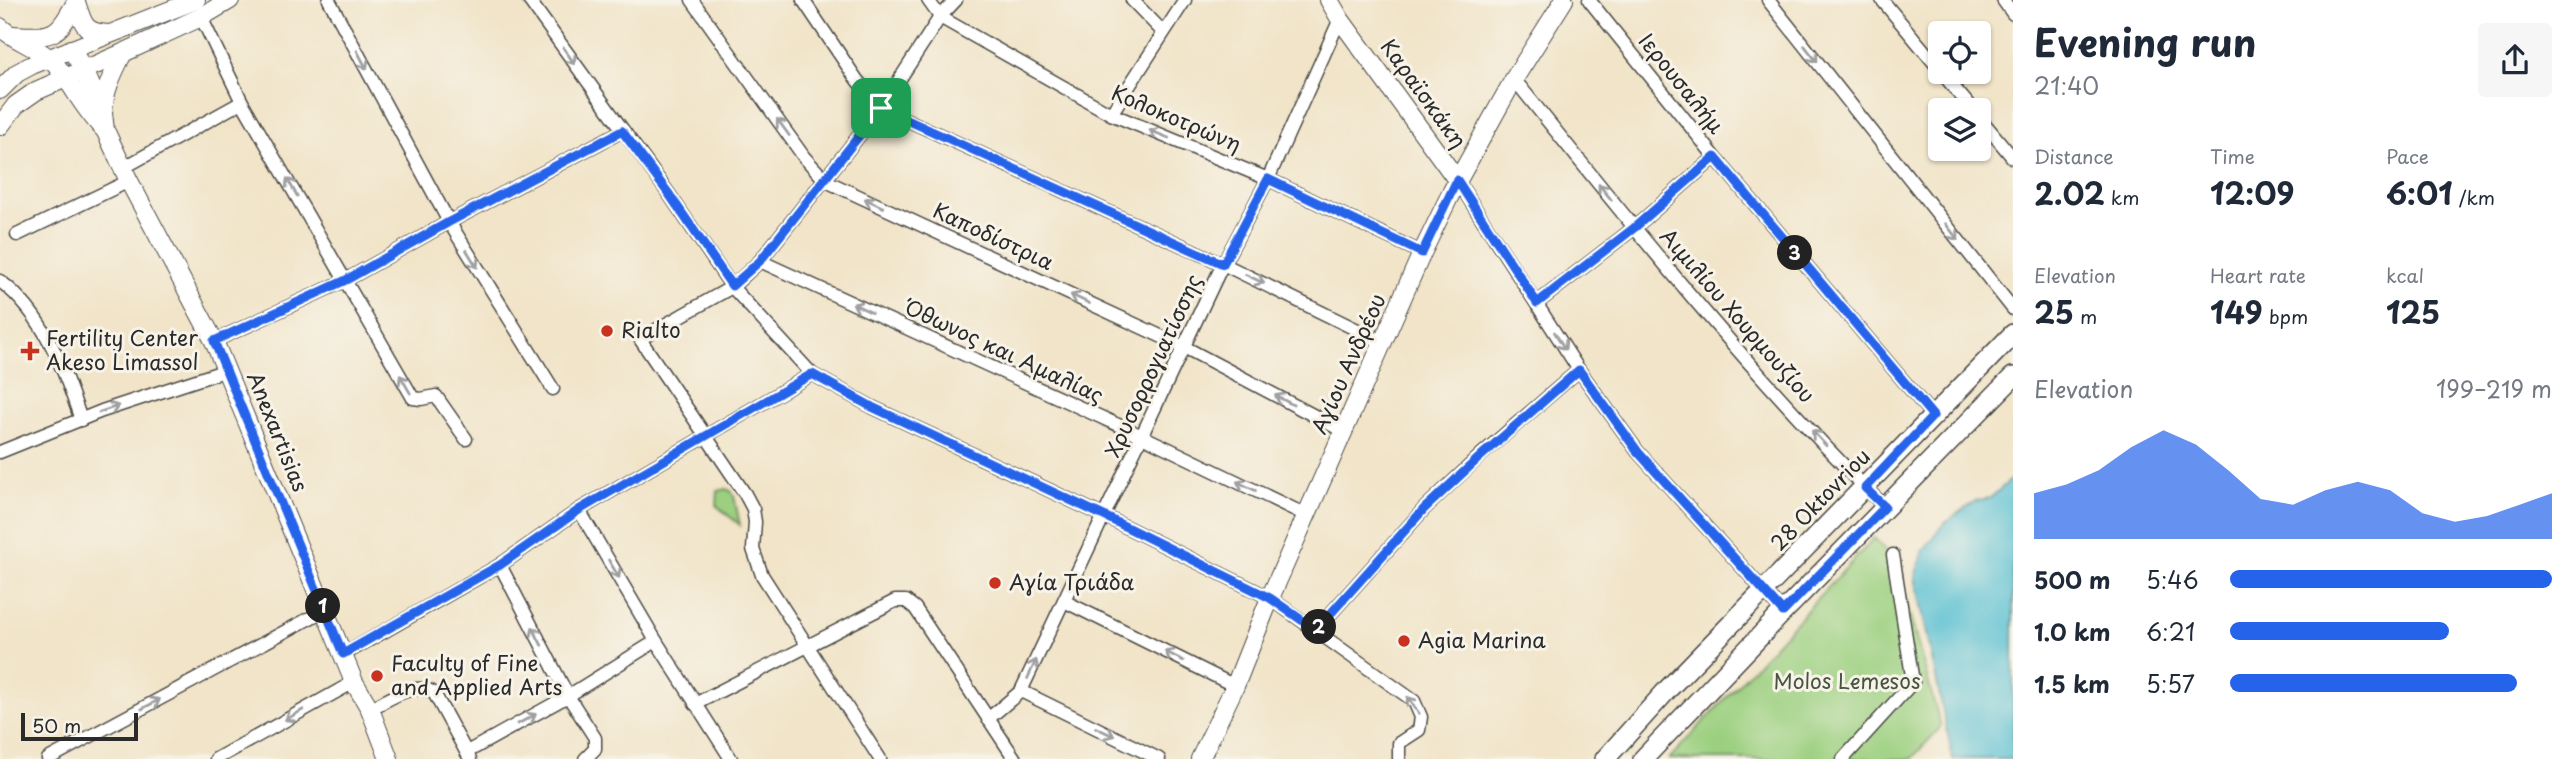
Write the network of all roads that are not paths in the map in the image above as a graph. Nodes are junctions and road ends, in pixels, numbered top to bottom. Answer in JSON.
{"nodes":[{"id":1,"x":230,"y":0,"type":"edge"},
{"id":2,"x":329,"y":0,"type":"edge"},
{"id":3,"x":529,"y":0,"type":"edge"},
{"id":4,"x":692,"y":0,"type":"edge"},
{"id":5,"x":803,"y":0,"type":"edge"},
{"id":6,"x":928,"y":0,"type":"edge"},
{"id":7,"x":956,"y":0,"type":"edge"},
{"id":8,"x":1132,"y":0,"type":"edge"},
{"id":9,"x":1185,"y":0,"type":"edge"},
{"id":10,"x":1329,"y":0,"type":"edge"},
{"id":11,"x":1564,"y":0,"type":"edge"},
{"id":12,"x":1589,"y":0,"type":"edge"},
{"id":13,"x":1768,"y":0,"type":"edge"},
{"id":14,"x":1882,"y":0,"type":"edge"},
{"id":15,"x":2003,"y":0,"type":"edge"},
{"id":16,"x":76,"y":1,"type":"edge"},
{"id":17,"x":198,"y":8,"type":"edge"},
{"id":18,"x":2013,"y":14,"type":"edge"},
{"id":19,"x":940,"y":17,"type":"junction"},
{"id":20,"x":1340,"y":19,"type":"junction"},
{"id":21,"x":4,"y":31,"type":"edge"},
{"id":22,"x":1163,"y":32,"type":"junction"},
{"id":23,"x":112,"y":34,"type":"junction"},
{"id":24,"x":71,"y":49,"type":"junction"},
{"id":25,"x":122,"y":54,"type":"junction"},
{"id":26,"x":1928,"y":56,"type":"edge"},
{"id":27,"x":49,"y":59,"type":"junction"},
{"id":28,"x":83,"y":70,"type":"junction"},
{"id":29,"x":18,"y":74,"type":"junction"},
{"id":30,"x":65,"y":78,"type":"junction"},
{"id":31,"x":1514,"y":79,"type":"junction"},
{"id":32,"x":1951,"y":84,"type":"edge"},
{"id":33,"x":0,"y":90,"type":"edge"},
{"id":34,"x":1963,"y":98,"type":"edge"},
{"id":35,"x":242,"y":102,"type":"junction"},
{"id":36,"x":881,"y":108,"type":"junction"},
{"id":37,"x":1111,"y":114,"type":"junction"},
{"id":38,"x":104,"y":121,"type":"junction"},
{"id":39,"x":0,"y":126,"type":"edge"},
{"id":40,"x":622,"y":131,"type":"junction"},
{"id":41,"x":1991,"y":131,"type":"edge"},
{"id":42,"x":1715,"y":157,"type":"junction"},
{"id":43,"x":2013,"y":158,"type":"edge"},
{"id":44,"x":126,"y":174,"type":"junction"},
{"id":45,"x":1268,"y":179,"type":"junction"},
{"id":46,"x":1457,"y":180,"type":"junction"},
{"id":47,"x":825,"y":181,"type":"junction"},
{"id":48,"x":449,"y":222,"type":"junction"},
{"id":49,"x":1634,"y":228,"type":"junction"},
{"id":50,"x":17,"y":235,"type":"dead end"},
{"id":51,"x":1422,"y":253,"type":"junction"},
{"id":52,"x":760,"y":261,"type":"junction"},
{"id":53,"x":1223,"y":264,"type":"junction"},
{"id":54,"x":346,"y":280,"type":"junction"},
{"id":55,"x":0,"y":281,"type":"edge"},
{"id":56,"x":732,"y":286,"type":"junction"},
{"id":57,"x":1537,"y":303,"type":"junction"},
{"id":58,"x":2013,"y":309,"type":"edge"},
{"id":59,"x":2013,"y":334,"type":"edge"},
{"id":60,"x":214,"y":341,"type":"junction"},
{"id":61,"x":1384,"y":343,"type":"junction"},
{"id":62,"x":1184,"y":347,"type":"junction"},
{"id":63,"x":226,"y":370,"type":"junction"},
{"id":64,"x":1579,"y":370,"type":"junction"},
{"id":65,"x":812,"y":374,"type":"junction"},
{"id":66,"x":2013,"y":377,"type":"edge"},
{"id":67,"x":553,"y":389,"type":"dead end"},
{"id":68,"x":1933,"y":416,"type":"junction"},
{"id":69,"x":81,"y":420,"type":"junction"},
{"id":70,"x":1345,"y":432,"type":"junction"},
{"id":71,"x":706,"y":436,"type":"junction"},
{"id":72,"x":1142,"y":436,"type":"junction"},
{"id":73,"x":466,"y":439,"type":"dead end"},
{"id":74,"x":0,"y":452,"type":"edge"},
{"id":75,"x":1865,"y":488,"type":"junction"},
{"id":76,"x":1885,"y":507,"type":"junction"},
{"id":77,"x":579,"y":510,"type":"junction"},
{"id":78,"x":1104,"y":516,"type":"junction"},
{"id":79,"x":1308,"y":516,"type":"junction"},
{"id":80,"x":1893,"y":555,"type":"dead end"},
{"id":81,"x":500,"y":565,"type":"junction"},
{"id":82,"x":1764,"y":592,"type":"junction"},
{"id":83,"x":1270,"y":598,"type":"junction"},
{"id":84,"x":1064,"y":601,"type":"junction"},
{"id":85,"x":325,"y":610,"type":"junction"},
{"id":86,"x":1783,"y":612,"type":"junction"},
{"id":87,"x":1316,"y":630,"type":"junction"},
{"id":88,"x":656,"y":640,"type":"junction"},
{"id":89,"x":807,"y":646,"type":"junction"},
{"id":90,"x":343,"y":654,"type":"junction"},
{"id":91,"x":354,"y":681,"type":"junction"},
{"id":92,"x":1235,"y":686,"type":"junction"},
{"id":93,"x":1021,"y":691,"type":"junction"},
{"id":94,"x":568,"y":696,"type":"junction"},
{"id":95,"x":695,"y":704,"type":"junction"},
{"id":96,"x":369,"y":709,"type":"junction"},
{"id":97,"x":988,"y":719,"type":"junction"},
{"id":98,"x":469,"y":756,"type":"edge"},
{"id":99,"x":48,"y":759,"type":"edge"},
{"id":100,"x":216,"y":759,"type":"edge"},
{"id":101,"x":389,"y":759,"type":"edge"},
{"id":102,"x":585,"y":759,"type":"edge"},
{"id":103,"x":731,"y":759,"type":"edge"},
{"id":104,"x":880,"y":759,"type":"edge"},
{"id":105,"x":1015,"y":759,"type":"edge"},
{"id":106,"x":1159,"y":759,"type":"edge"},
{"id":107,"x":1200,"y":759,"type":"edge"},
{"id":108,"x":1399,"y":759,"type":"edge"},
{"id":109,"x":1605,"y":759,"type":"edge"},
{"id":110,"x":1643,"y":759,"type":"edge"},
{"id":111,"x":1843,"y":759,"type":"edge"}],
"edges":[{"from":1,"to":17,"type":"street"},
{"from":2,"to":48,"type":"street","one_way":true},
{"from":3,"to":40,"type":"street","one_way":true},
{"from":47,"to":4,"type":"street","name":"Καποδίστρια","one_way":true},
{"from":5,"to":36,"type":"street"},
{"from":6,"to":19,"type":"street","name":"Κολοκοτρώνη"},
{"from":7,"to":19,"type":"street"},
{"from":8,"to":22,"type":"street"},
{"from":9,"to":22,"type":"street"},
{"from":10,"to":20,"type":"street","name":"Καραϊσκάκη"},
{"from":11,"to":31,"type":"street","name":"Αγίου Ανδρέου"},
{"from":12,"to":42,"type":"street","name":"Ιερουσαλήμ"},
{"from":13,"to":58,"type":"street","one_way":true},
{"from":14,"to":26,"type":"street"},
{"from":15,"to":18,"type":"street"},
{"from":16,"to":21,"type":"street"},
{"from":16,"to":23,"type":"street"},
{"from":16,"to":24,"type":"street"},
{"from":17,"to":23,"type":"street"},
{"from":17,"to":25,"type":"street"},
{"from":17,"to":35,"type":"street"},
{"from":19,"to":36,"type":"street"},
{"from":19,"to":37,"type":"street","name":"Κολοκοτρώνη"},
{"from":20,"to":45,"type":"street","name":"Χρυσορρογιατίσσης"},
{"from":20,"to":46,"type":"street","name":"Καραϊσκάκη"},
{"from":21,"to":27,"type":"street","name":"Anexartisias"},
{"from":21,"to":29,"type":"street"},
{"from":22,"to":37,"type":"street"},
{"from":23,"to":24,"type":"street"},
{"from":24,"to":27,"type":"street"},
{"from":24,"to":28,"type":"street","name":"Anexartisias"},
{"from":24,"to":30,"type":"street"},
{"from":25,"to":28,"type":"street"},
{"from":25,"to":38,"type":"street"},
{"from":27,"to":29,"type":"street"},
{"from":27,"to":30,"type":"street","name":"Anexartisias"},
{"from":28,"to":30,"type":"street"},
{"from":28,"to":38,"type":"street","name":"Anexartisias"},
{"from":29,"to":33,"type":"street"},
{"from":30,"to":38,"type":"street","name":"Anexartisias"},
{"from":30,"to":39,"type":"street"},
{"from":31,"to":46,"type":"street","name":"Αγίου Ανδρέου"},
{"from":49,"to":31,"type":"street","name":"Αιμιλίου Χουρμουζίου","one_way":true},
{"from":32,"to":34,"type":"street"},
{"from":35,"to":44,"type":"street"},
{"from":54,"to":35,"type":"street","one_way":true},
{"from":36,"to":47,"type":"street"},
{"from":36,"to":53,"type":"street"},
{"from":45,"to":37,"type":"street","name":"Κολοκοτρώνη","one_way":true},
{"from":38,"to":44,"type":"street","name":"Anexartisias"},
{"from":40,"to":48,"type":"street"},
{"from":40,"to":56,"type":"street"},
{"from":41,"to":43,"type":"street"},
{"from":42,"to":49,"type":"street"},
{"from":42,"to":68,"type":"street","name":"Ιερουσαλήμ"},
{"from":44,"to":50,"type":"street"},
{"from":44,"to":60,"type":"street","name":"Anexartisias"},
{"from":45,"to":51,"type":"street","name":"Κολοκοτρώνη"},
{"from":45,"to":53,"type":"street","name":"Χρυσορρογιατίσσης"},
{"from":46,"to":51,"type":"street","name":"Αγίου Ανδρέου"},
{"from":46,"to":57,"type":"street"},
{"from":47,"to":52,"type":"street"},
{"from":62,"to":47,"type":"street","name":"Καποδίστρια","one_way":true},
{"from":48,"to":54,"type":"street"},
{"from":48,"to":67,"type":"street","one_way":true},
{"from":49,"to":57,"type":"street"},
{"from":75,"to":49,"type":"street","name":"Αιμιλίου Χουρμουζίου","one_way":true},
{"from":51,"to":61,"type":"street","name":"Αγίου Ανδρέου"},
{"from":52,"to":56,"type":"street"},
{"from":72,"to":52,"type":"street","name":"Όθωνος και Αμαλίας","one_way":true},
{"from":53,"to":61,"type":"street","one_way":true},
{"from":53,"to":62,"type":"street","name":"Χρυσορρογιατίσσης"},
{"from":54,"to":60,"type":"street"},
{"from":73,"to":54,"type":"street","one_way":true},
{"from":55,"to":69,"type":"street"},
{"from":56,"to":65,"type":"street"},
{"from":56,"to":71,"type":"street"},
{"from":57,"to":64,"type":"street","one_way":true},
{"from":59,"to":68,"type":"main road","name":"28 Oktovriou"},
{"from":60,"to":63,"type":"street","name":"Anexartisias"},
{"from":61,"to":70,"type":"street","name":"Αγίου Ανδρέου"},
{"from":70,"to":62,"type":"street","name":"Καποδίστρια","one_way":true},
{"from":62,"to":72,"type":"street","name":"Χρυσορρογιατίσσης"},
{"from":69,"to":63,"type":"street","one_way":true},
{"from":63,"to":85,"type":"street","name":"Anexartisias"},
{"from":64,"to":82,"type":"street"},
{"from":64,"to":87,"type":"street"},
{"from":65,"to":71,"type":"street"},
{"from":65,"to":78,"type":"street"},
{"from":66,"to":76,"type":"main road"},
{"from":68,"to":75,"type":"main road","name":"28 Oktovriou"},
{"from":69,"to":74,"type":"street"},
{"from":70,"to":79,"type":"street","name":"Αγίου Ανδρέου"},
{"from":71,"to":77,"type":"street"},
{"from":71,"to":89,"type":"street"},
{"from":72,"to":78,"type":"street","name":"Χρυσορρογιατίσσης"},
{"from":79,"to":72,"type":"street","name":"Όθωνος και Αμαλίας","one_way":true},
{"from":75,"to":76,"type":"street","name":"Αιμιλίου Χουρμουζίου"},
{"from":75,"to":82,"type":"main road","name":"28 Oktovriou"},
{"from":76,"to":86,"type":"main road"},
{"from":77,"to":81,"type":"street"},
{"from":77,"to":88,"type":"street","one_way":true},
{"from":78,"to":83,"type":"street"},
{"from":78,"to":84,"type":"street","name":"Χρυσορρογιατίσσης"},
{"from":79,"to":83,"type":"street","name":"Αγίου Ανδρέου"},
{"from":80,"to":111,"type":"street"},
{"from":81,"to":90,"type":"street"},
{"from":94,"to":81,"type":"street","one_way":true},
{"from":82,"to":86,"type":"street"},
{"from":82,"to":109,"type":"main road","name":"28 Oktovriou"},
{"from":83,"to":87,"type":"street"},
{"from":83,"to":92,"type":"street","name":"Αγίου Ανδρέου"},
{"from":92,"to":84,"type":"street","one_way":true},
{"from":93,"to":84,"type":"street","name":"Χρυσορρογιατίσσης","one_way":true},
{"from":85,"to":90,"type":"street","name":"Anexartisias"},
{"from":99,"to":85,"type":"street","one_way":true},
{"from":86,"to":110,"type":"main road"},
{"from":108,"to":87,"type":"street","one_way":true},
{"from":88,"to":94,"type":"street"},
{"from":88,"to":95,"type":"street"},
{"from":89,"to":95,"type":"street"},
{"from":89,"to":97,"type":"street"},
{"from":89,"to":104,"type":"street"},
{"from":90,"to":91,"type":"street","name":"Anexartisias"},
{"from":91,"to":96,"type":"street","name":"Anexartisias"},
{"from":91,"to":100,"type":"street","one_way":true},
{"from":92,"to":107,"type":"street","name":"Αγίου Ανδρέου"},
{"from":93,"to":97,"type":"street","name":"Χρυσορρογιατίσσης"},
{"from":93,"to":106,"type":"street","one_way":true},
{"from":98,"to":94,"type":"street","one_way":true},
{"from":94,"to":102,"type":"street"},
{"from":95,"to":103,"type":"street"},
{"from":96,"to":98,"type":"street"},
{"from":96,"to":101,"type":"street","name":"Anexartisias"},
{"from":97,"to":105,"type":"street"}]}
